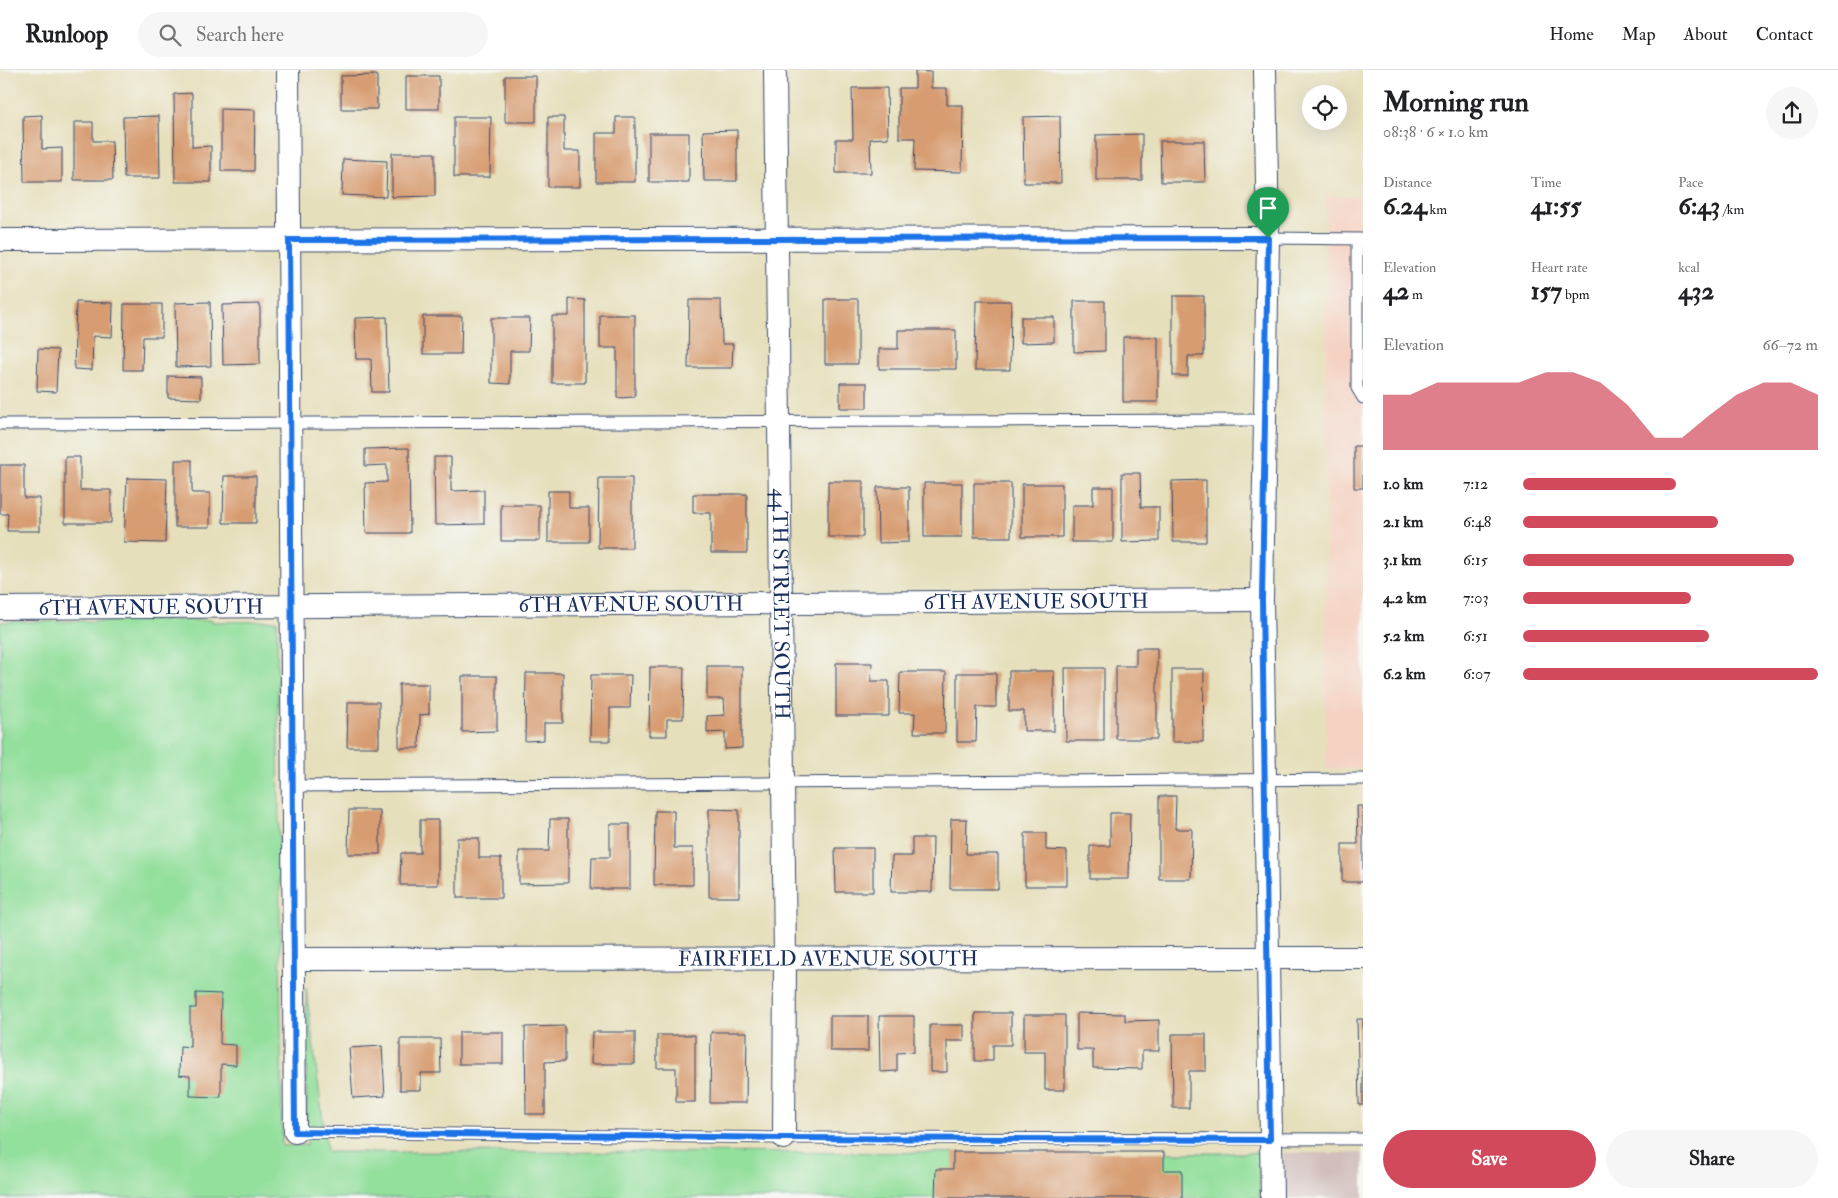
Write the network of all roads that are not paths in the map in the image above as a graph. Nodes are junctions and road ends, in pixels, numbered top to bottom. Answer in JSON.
{"nodes":[{"id":1,"x":288,"y":70,"type":"edge"},
{"id":2,"x":775,"y":70,"type":"edge"},
{"id":3,"x":1265,"y":70,"type":"edge"},
{"id":4,"x":1268,"y":238,"type":"junction"},
{"id":5,"x":777,"y":239,"type":"junction"},
{"id":6,"x":1360,"y":239,"type":"edge"},
{"id":7,"x":0,"y":240,"type":"edge"},
{"id":8,"x":289,"y":240,"type":"junction"},
{"id":9,"x":1363,"y":398,"type":"edge"},
{"id":10,"x":1264,"y":420,"type":"junction"},
{"id":11,"x":779,"y":421,"type":"junction"},
{"id":12,"x":290,"y":423,"type":"junction"},
{"id":13,"x":0,"y":424,"type":"edge"},
{"id":14,"x":1262,"y":600,"type":"junction"},
{"id":15,"x":781,"y":603,"type":"junction"},
{"id":16,"x":291,"y":605,"type":"junction"},
{"id":17,"x":0,"y":608,"type":"edge"},
{"id":18,"x":1265,"y":779,"type":"junction"},
{"id":19,"x":1363,"y":779,"type":"edge"},
{"id":20,"x":782,"y":782,"type":"junction"},
{"id":21,"x":292,"y":786,"type":"junction"},
{"id":22,"x":1268,"y":958,"type":"junction"},
{"id":23,"x":1363,"y":958,"type":"edge"},
{"id":24,"x":294,"y":959,"type":"junction"},
{"id":25,"x":785,"y":959,"type":"junction"},
{"id":26,"x":295,"y":1132,"type":"joint"},
{"id":27,"x":784,"y":1138,"type":"junction"},
{"id":28,"x":1363,"y":1139,"type":"edge"},
{"id":29,"x":1270,"y":1140,"type":"junction"},
{"id":30,"x":1272,"y":1198,"type":"edge"}],
"edges":[{"from":1,"to":8,"type":"street"},
{"from":2,"to":5,"type":"street","name":"44TH STREET SOUTH"},
{"from":3,"to":4,"type":"street"},
{"from":4,"to":5,"type":"street"},
{"from":4,"to":6,"type":"lane"},
{"from":4,"to":10,"type":"street"},
{"from":5,"to":8,"type":"street"},
{"from":5,"to":11,"type":"street","name":"44TH STREET SOUTH"},
{"from":6,"to":9,"type":"lane"},
{"from":7,"to":8,"type":"street"},
{"from":8,"to":12,"type":"street"},
{"from":10,"to":11,"type":"lane"},
{"from":10,"to":14,"type":"street"},
{"from":11,"to":12,"type":"lane"},
{"from":11,"to":15,"type":"street","name":"44TH STREET SOUTH"},
{"from":12,"to":13,"type":"lane"},
{"from":12,"to":16,"type":"street"},
{"from":14,"to":15,"type":"street","name":"6TH AVENUE SOUTH"},
{"from":14,"to":18,"type":"street"},
{"from":15,"to":16,"type":"street","name":"6TH AVENUE SOUTH"},
{"from":15,"to":20,"type":"street","name":"44TH STREET SOUTH"},
{"from":16,"to":17,"type":"street","name":"6TH AVENUE SOUTH"},
{"from":16,"to":21,"type":"street"},
{"from":18,"to":19,"type":"lane"},
{"from":18,"to":20,"type":"lane"},
{"from":18,"to":22,"type":"street"},
{"from":20,"to":21,"type":"lane"},
{"from":20,"to":25,"type":"street","name":"44TH STREET SOUTH"},
{"from":21,"to":24,"type":"street"},
{"from":22,"to":23,"type":"street","name":"FAIRFIELD AVENUE SOUTH"},
{"from":22,"to":25,"type":"street","name":"FAIRFIELD AVENUE SOUTH"},
{"from":22,"to":29,"type":"street"},
{"from":24,"to":25,"type":"street","name":"FAIRFIELD AVENUE SOUTH"},
{"from":24,"to":26,"type":"street"},
{"from":25,"to":27,"type":"street","name":"44TH STREET SOUTH"},
{"from":26,"to":27,"type":"lane"},
{"from":27,"to":29,"type":"lane"},
{"from":28,"to":29,"type":"lane"},
{"from":29,"to":30,"type":"street"}]}
